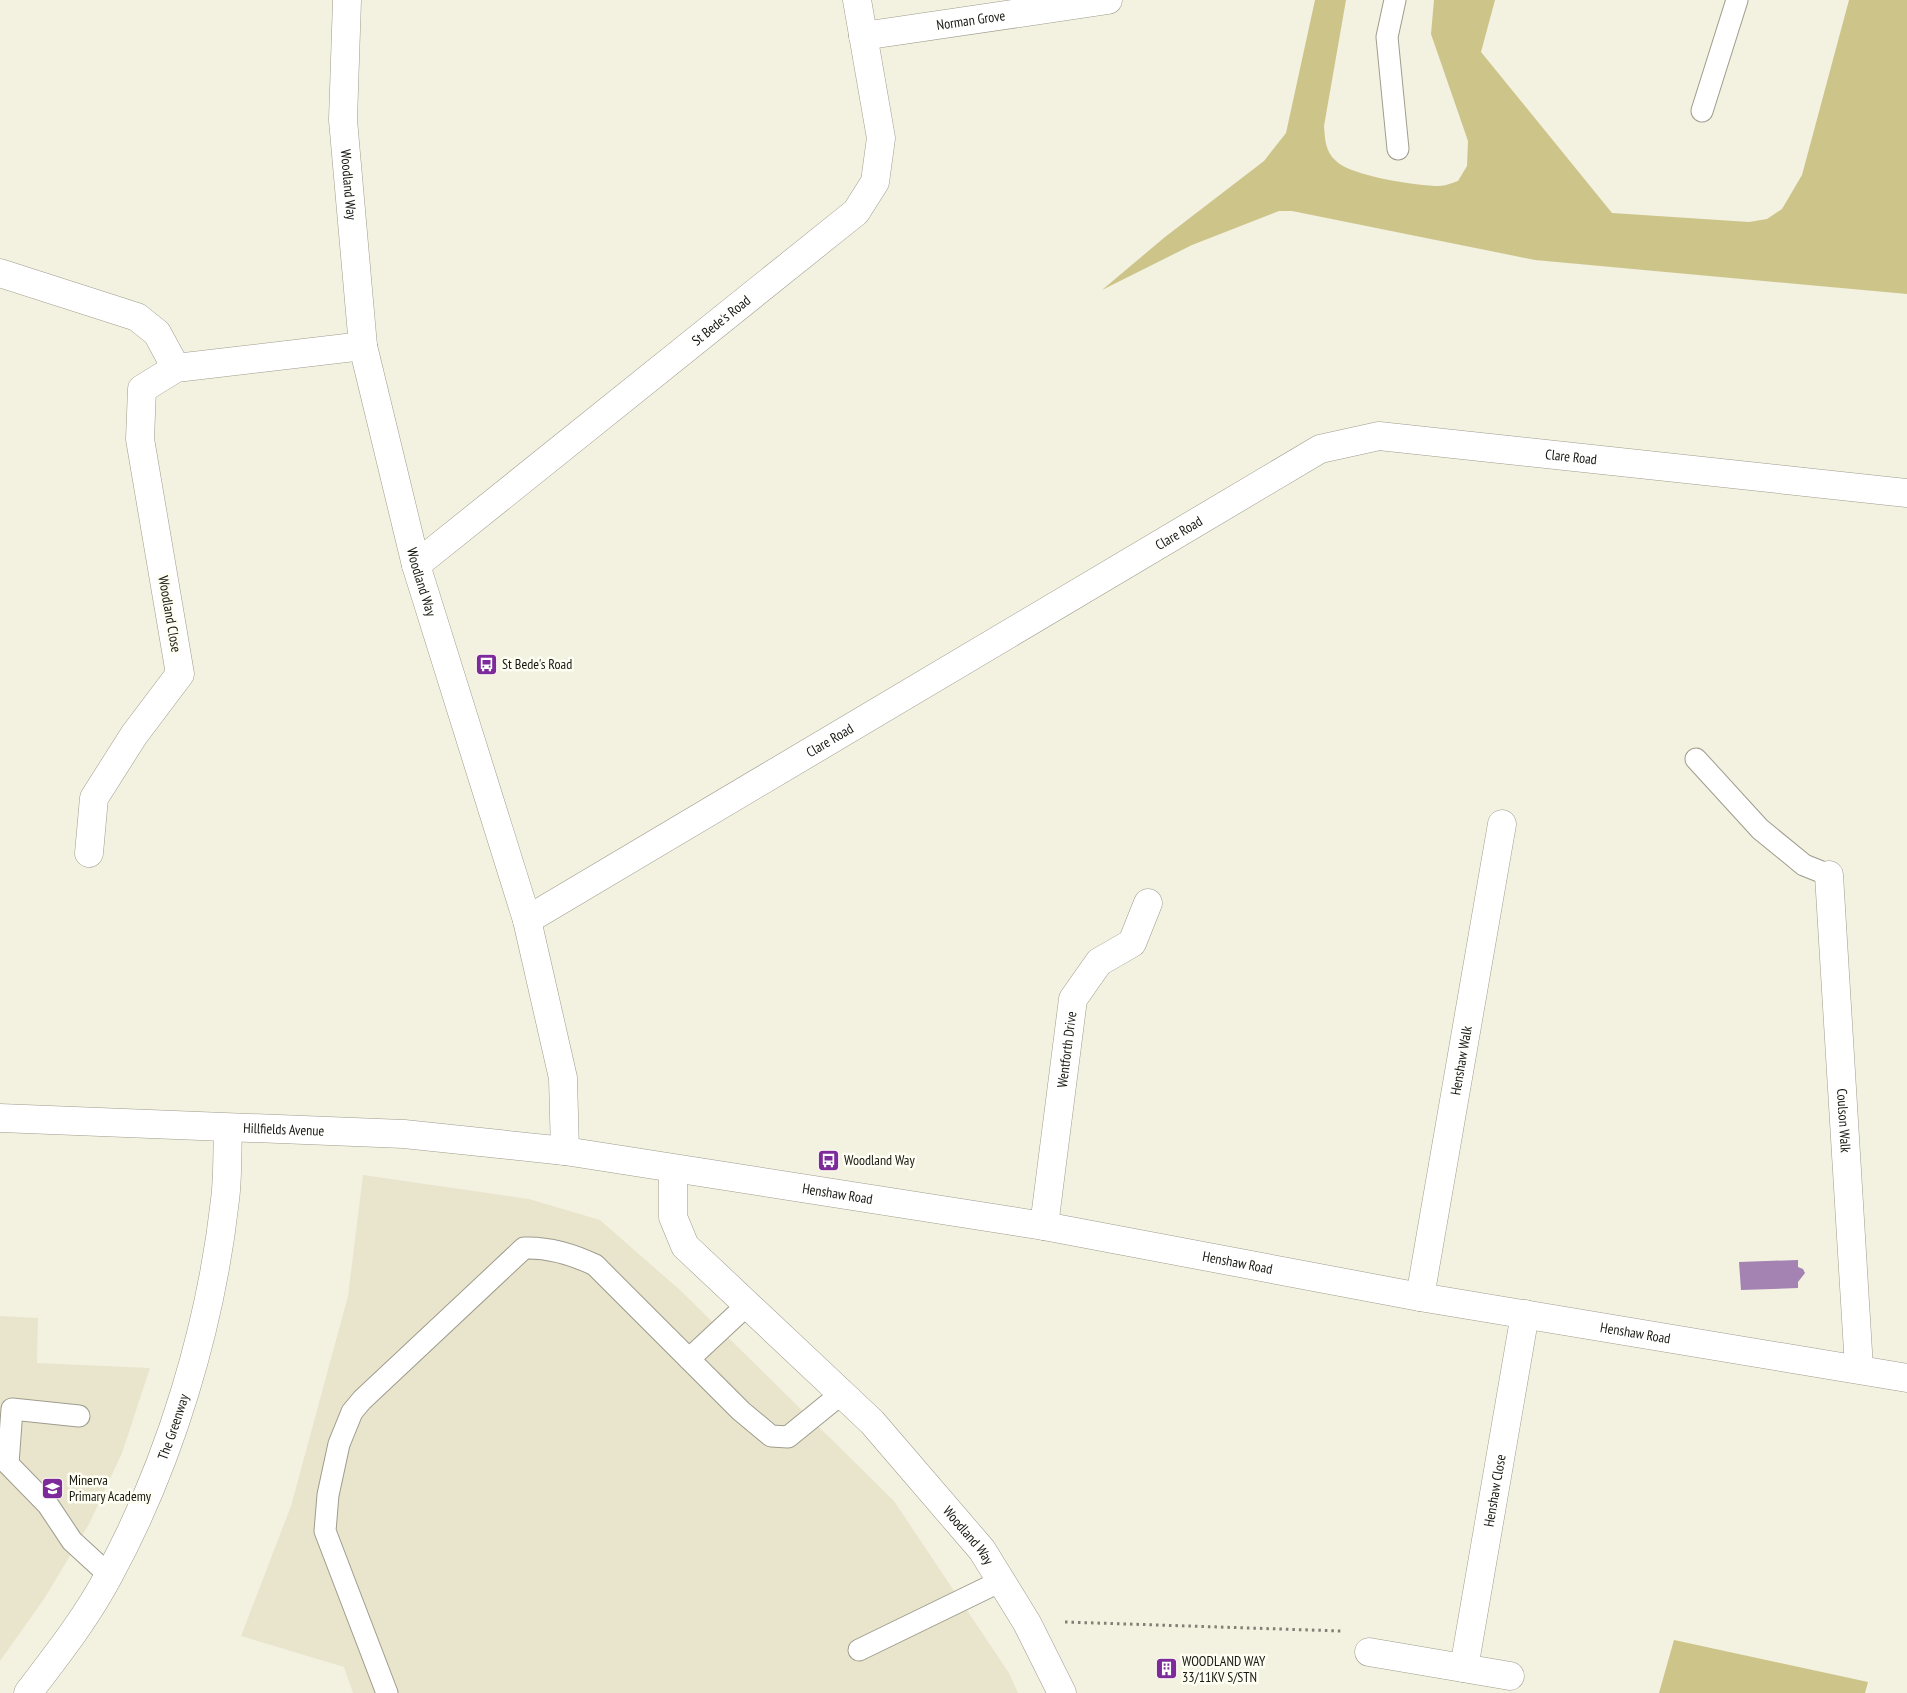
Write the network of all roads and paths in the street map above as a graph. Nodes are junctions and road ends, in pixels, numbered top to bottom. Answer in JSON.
{"nodes":[{"id":1,"x":347,"y":0,"type":"edge"},
{"id":2,"x":857,"y":0,"type":"edge"},
{"id":3,"x":1108,"y":0,"type":"edge"},
{"id":4,"x":1395,"y":0,"type":"edge"},
{"id":5,"x":1737,"y":0,"type":"edge"},
{"id":6,"x":863,"y":36,"type":"junction"},
{"id":7,"x":1702,"y":111,"type":"dead end"},
{"id":8,"x":1398,"y":149,"type":"dead end"},
{"id":9,"x":0,"y":273,"type":"edge"},
{"id":10,"x":363,"y":346,"type":"junction"},
{"id":11,"x":176,"y":368,"type":"junction"},
{"id":12,"x":1907,"y":493,"type":"edge"},
{"id":13,"x":416,"y":565,"type":"junction"},
{"id":14,"x":1696,"y":759,"type":"dead end"},
{"id":15,"x":1502,"y":824,"type":"dead end"},
{"id":16,"x":89,"y":853,"type":"dead end"},
{"id":17,"x":1829,"y":875,"type":"joint"},
{"id":18,"x":1148,"y":903,"type":"dead end"},
{"id":19,"x":527,"y":920,"type":"junction"},
{"id":20,"x":0,"y":1118,"type":"edge"},
{"id":21,"x":228,"y":1128,"type":"junction"},
{"id":22,"x":565,"y":1151,"type":"junction"},
{"id":23,"x":673,"y":1170,"type":"junction"},
{"id":24,"x":1044,"y":1226,"type":"junction"},
{"id":25,"x":1420,"y":1297,"type":"junction"},
{"id":26,"x":748,"y":1305,"type":"junction"},
{"id":27,"x":1525,"y":1314,"type":"junction"},
{"id":28,"x":689,"y":1359,"type":"junction"},
{"id":29,"x":1859,"y":1368,"type":"junction"},
{"id":30,"x":1907,"y":1378,"type":"edge"},
{"id":31,"x":841,"y":1394,"type":"junction"},
{"id":32,"x":79,"y":1416,"type":"dead end"},
{"id":33,"x":109,"y":1575,"type":"junction"},
{"id":34,"x":1001,"y":1581,"type":"junction"},
{"id":35,"x":1027,"y":1623,"type":"junction"},
{"id":36,"x":859,"y":1650,"type":"dead end"},
{"id":37,"x":1369,"y":1652,"type":"joint"},
{"id":38,"x":1464,"y":1668,"type":"junction"},
{"id":39,"x":1510,"y":1676,"type":"dead end"},
{"id":40,"x":28,"y":1693,"type":"edge"},
{"id":41,"x":386,"y":1693,"type":"edge"},
{"id":42,"x":1062,"y":1693,"type":"edge"}],
"edges":[{"from":1,"to":10,"type":"street","name":"Woodland Way"},
{"from":2,"to":6,"type":"street","name":"St Bede's Road"},
{"from":3,"to":6,"type":"street","name":"Norman Grove"},
{"from":4,"to":8,"type":"lane"},
{"from":5,"to":7,"type":"lane"},
{"from":6,"to":13,"type":"street","name":"St Bede's Road"},
{"from":9,"to":11,"type":"street"},
{"from":10,"to":11,"type":"street","name":"Woodland Close"},
{"from":10,"to":13,"type":"street","name":"Woodland Way"},
{"from":11,"to":16,"type":"street","name":"Woodland Close"},
{"from":12,"to":19,"type":"street","name":"Clare Road"},
{"from":13,"to":19,"type":"street","name":"Woodland Way"},
{"from":14,"to":17,"type":"lane"},
{"from":15,"to":25,"type":"street","name":"Henshaw Walk"},
{"from":17,"to":29,"type":"street","name":"Coulson Walk"},
{"from":18,"to":24,"type":"street","name":"Wentforth Drive"},
{"from":19,"to":22,"type":"street","name":"Woodland Way"},
{"from":20,"to":21,"type":"street","name":"Hillfields Avenue"},
{"from":21,"to":22,"type":"street","name":"Hillfields Avenue"},
{"from":21,"to":33,"type":"street","name":"The Greenway"},
{"from":22,"to":23,"type":"street","name":"Henshaw Road"},
{"from":23,"to":24,"type":"street","name":"Henshaw Road"},
{"from":23,"to":26,"type":"street","name":"Woodland Way"},
{"from":24,"to":25,"type":"street","name":"Henshaw Road"},
{"from":25,"to":27,"type":"street","name":"Henshaw Road"},
{"from":26,"to":28,"type":"lane"},
{"from":26,"to":31,"type":"street","name":"Woodland Way"},
{"from":27,"to":29,"type":"street","name":"Henshaw Road"},
{"from":27,"to":38,"type":"street","name":"Henshaw Close"},
{"from":28,"to":31,"type":"lane"},
{"from":28,"to":41,"type":"lane"},
{"from":29,"to":30,"type":"street","name":"Henshaw Road"},
{"from":31,"to":34,"type":"street","name":"Woodland Way"},
{"from":32,"to":33,"type":"lane"},
{"from":33,"to":40,"type":"street","name":"The Greenway"},
{"from":34,"to":35,"type":"street","name":"Woodland Way"},
{"from":34,"to":36,"type":"lane"},
{"from":35,"to":37,"type":"path"},
{"from":35,"to":42,"type":"street","name":"Woodland Way"},
{"from":37,"to":38,"type":"street"},
{"from":38,"to":39,"type":"street"}]}
